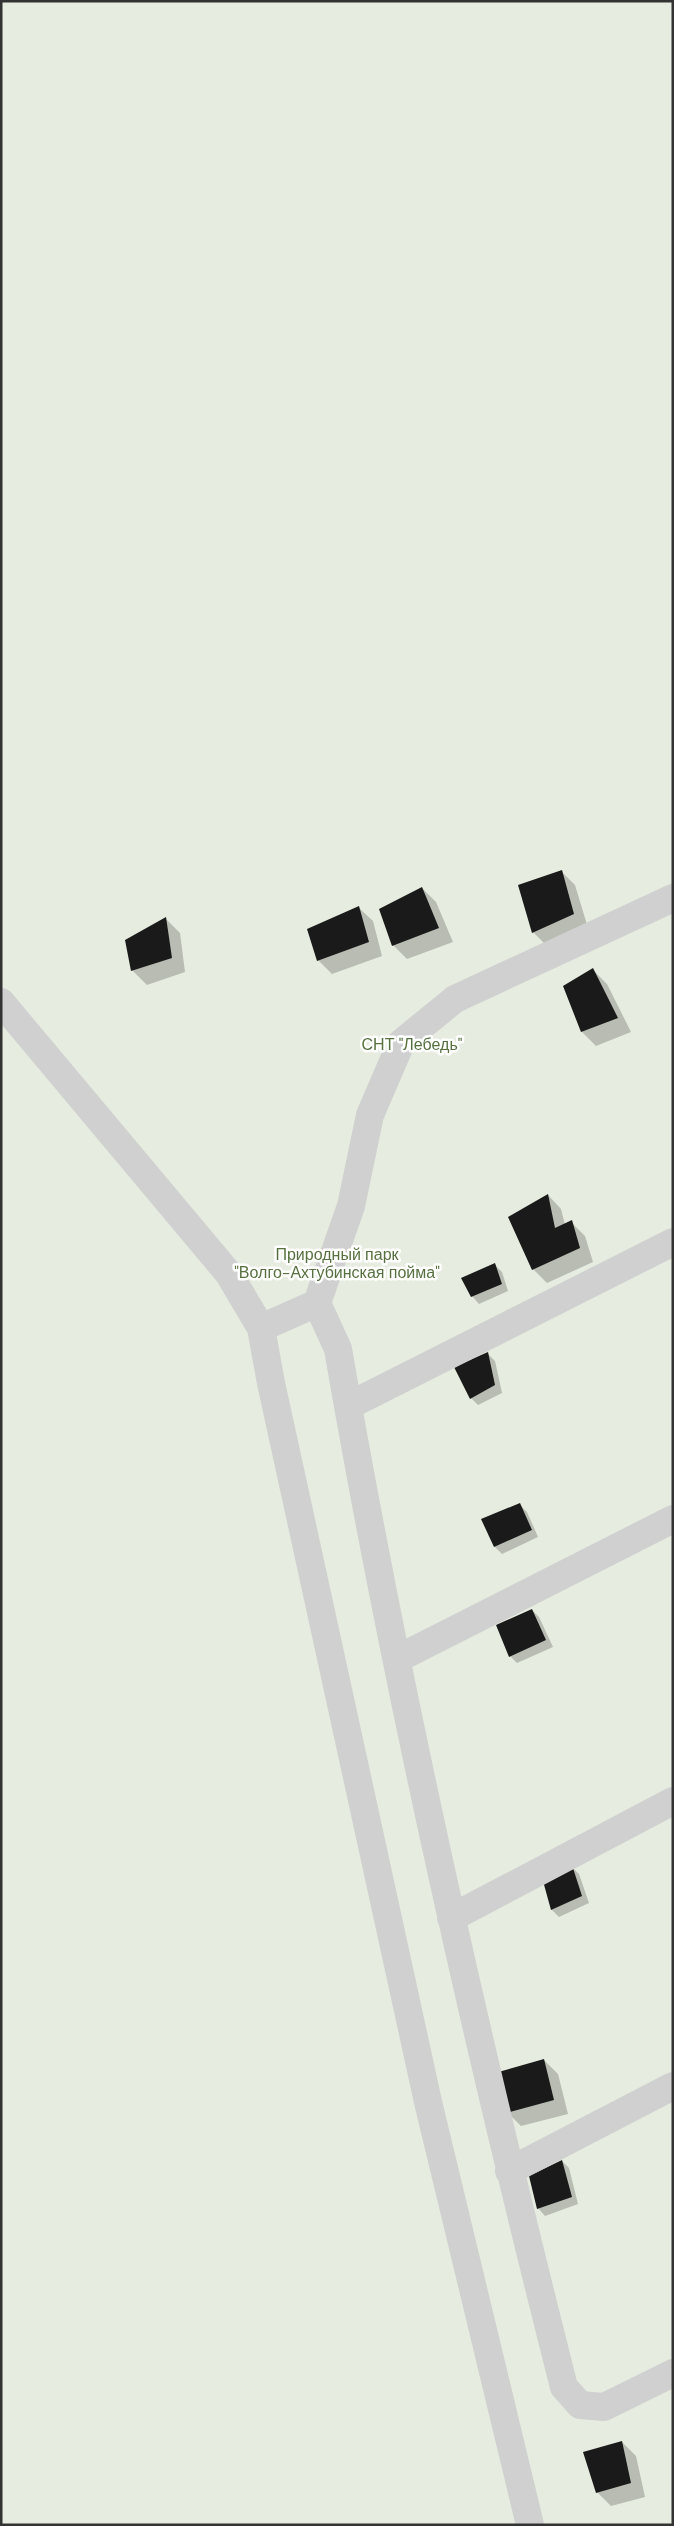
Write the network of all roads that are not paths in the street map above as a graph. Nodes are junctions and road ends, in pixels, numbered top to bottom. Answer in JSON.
{"nodes":[{"id":1,"x":673,"y":898,"type":"edge"},
{"id":2,"x":1,"y":1002,"type":"edge"},
{"id":3,"x":673,"y":1242,"type":"edge"},
{"id":4,"x":317,"y":1303,"type":"junction"},
{"id":5,"x":261,"y":1328,"type":"junction"},
{"id":6,"x":348,"y":1406,"type":"junction"},
{"id":7,"x":673,"y":1519,"type":"edge"},
{"id":8,"x":397,"y":1660,"type":"junction"},
{"id":9,"x":673,"y":1801,"type":"edge"},
{"id":10,"x":451,"y":1918,"type":"junction"},
{"id":11,"x":673,"y":2086,"type":"edge"},
{"id":12,"x":509,"y":2171,"type":"junction"},
{"id":13,"x":673,"y":2373,"type":"edge"},
{"id":14,"x":530,"y":2525,"type":"edge"}],
"edges":[{"from":1,"to":4,"type":"street"},
{"from":2,"to":5,"type":"street"},
{"from":3,"to":6,"type":"street"},
{"from":4,"to":5,"type":"street"},
{"from":4,"to":6,"type":"street"},
{"from":5,"to":14,"type":"street"},
{"from":6,"to":8,"type":"street"},
{"from":7,"to":8,"type":"street"},
{"from":8,"to":10,"type":"street"},
{"from":9,"to":10,"type":"street"},
{"from":10,"to":12,"type":"street"},
{"from":11,"to":12,"type":"street"},
{"from":12,"to":13,"type":"street"}]}
